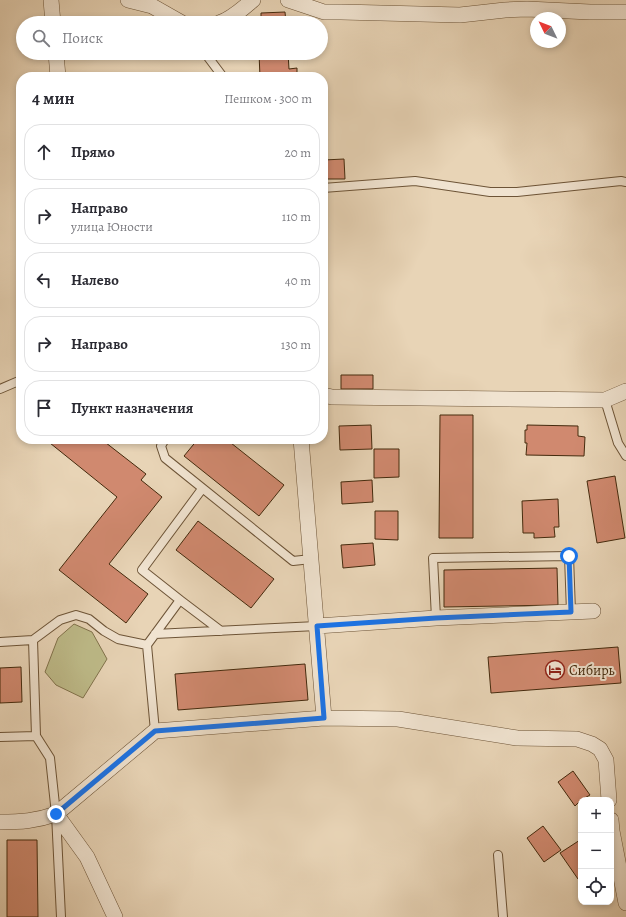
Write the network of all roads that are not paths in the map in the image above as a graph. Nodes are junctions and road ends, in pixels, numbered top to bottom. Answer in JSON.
{"nodes":[{"id":1,"x":55,"y":0,"type":"edge"},
{"id":2,"x":128,"y":0,"type":"edge"},
{"id":3,"x":253,"y":0,"type":"edge"},
{"id":4,"x":288,"y":0,"type":"edge"},
{"id":5,"x":154,"y":3,"type":"edge"},
{"id":6,"x":626,"y":12,"type":"edge"},
{"id":7,"x":54,"y":16,"type":"edge"},
{"id":8,"x":172,"y":16,"type":"edge"},
{"id":9,"x":232,"y":16,"type":"edge"},
{"id":10,"x":57,"y":60,"type":"edge"},
{"id":11,"x":210,"y":60,"type":"edge"},
{"id":12,"x":58,"y":72,"type":"edge"},
{"id":13,"x":219,"y":72,"type":"edge"},
{"id":14,"x":626,"y":182,"type":"edge"},
{"id":15,"x":328,"y":188,"type":"edge"},
{"id":16,"x":16,"y":382,"type":"edge"},
{"id":17,"x":0,"y":389,"type":"edge"},
{"id":18,"x":626,"y":391,"type":"edge"},
{"id":19,"x":328,"y":396,"type":"edge"},
{"id":20,"x":605,"y":400,"type":"junction"},
{"id":21,"x":162,"y":444,"type":"edge"},
{"id":22,"x":301,"y":444,"type":"edge"},
{"id":23,"x":626,"y":456,"type":"edge"},
{"id":24,"x":202,"y":489,"type":"junction"},
{"id":25,"x":311,"y":559,"type":"junction"},
{"id":26,"x":180,"y":600,"type":"junction"},
{"id":27,"x":593,"y":611,"type":"dead end"},
{"id":28,"x":571,"y":612,"type":"junction"},
{"id":29,"x":436,"y":618,"type":"junction"},
{"id":30,"x":317,"y":626,"type":"junction"},
{"id":31,"x":222,"y":631,"type":"junction"},
{"id":32,"x":155,"y":634,"type":"junction"},
{"id":33,"x":33,"y":640,"type":"junction"},
{"id":34,"x":0,"y":642,"type":"edge"},
{"id":35,"x":147,"y":646,"type":"junction"},
{"id":36,"x":324,"y":718,"type":"junction"},
{"id":37,"x":155,"y":731,"type":"junction"},
{"id":38,"x":36,"y":736,"type":"junction"},
{"id":39,"x":0,"y":738,"type":"edge"},
{"id":40,"x":609,"y":797,"type":"edge"},
{"id":41,"x":56,"y":814,"type":"junction"},
{"id":42,"x":0,"y":822,"type":"edge"},
{"id":43,"x":612,"y":833,"type":"edge"},
{"id":44,"x":498,"y":855,"type":"dead end"},
{"id":45,"x":626,"y":903,"type":"edge"},
{"id":46,"x":61,"y":917,"type":"edge"},
{"id":47,"x":115,"y":917,"type":"edge"},
{"id":48,"x":503,"y":917,"type":"edge"}],
"edges":[{"from":1,"to":7,"type":"street"},
{"from":2,"to":5,"type":"street"},
{"from":3,"to":9,"type":"street"},
{"from":4,"to":6,"type":"street"},
{"from":5,"to":8,"type":"street"},
{"from":10,"to":12,"type":"street"},
{"from":11,"to":13,"type":"lane"},
{"from":14,"to":15,"type":"lane"},
{"from":16,"to":17,"type":"lane"},
{"from":18,"to":20,"type":"street"},
{"from":19,"to":20,"type":"street"},
{"from":20,"to":23,"type":"lane"},
{"from":21,"to":24,"type":"lane"},
{"from":22,"to":25,"type":"street"},
{"from":24,"to":25,"type":"lane"},
{"from":24,"to":26,"type":"lane"},
{"from":25,"to":30,"type":"street"},
{"from":26,"to":31,"type":"lane"},
{"from":26,"to":32,"type":"lane"},
{"from":27,"to":28,"type":"street"},
{"from":28,"to":29,"type":"street"},
{"from":28,"to":29,"type":"lane"},
{"from":29,"to":30,"type":"street"},
{"from":30,"to":31,"type":"lane"},
{"from":30,"to":36,"type":"street"},
{"from":31,"to":32,"type":"lane"},
{"from":32,"to":35,"type":"lane"},
{"from":33,"to":34,"type":"lane"},
{"from":33,"to":35,"type":"lane"},
{"from":33,"to":38,"type":"lane"},
{"from":35,"to":37,"type":"lane"},
{"from":36,"to":37,"type":"street"},
{"from":36,"to":40,"type":"street"},
{"from":37,"to":41,"type":"street"},
{"from":38,"to":39,"type":"lane"},
{"from":38,"to":41,"type":"lane"},
{"from":41,"to":42,"type":"street"},
{"from":41,"to":46,"type":"lane"},
{"from":41,"to":47,"type":"street"},
{"from":43,"to":45,"type":"street"},
{"from":44,"to":48,"type":"lane"}]}
